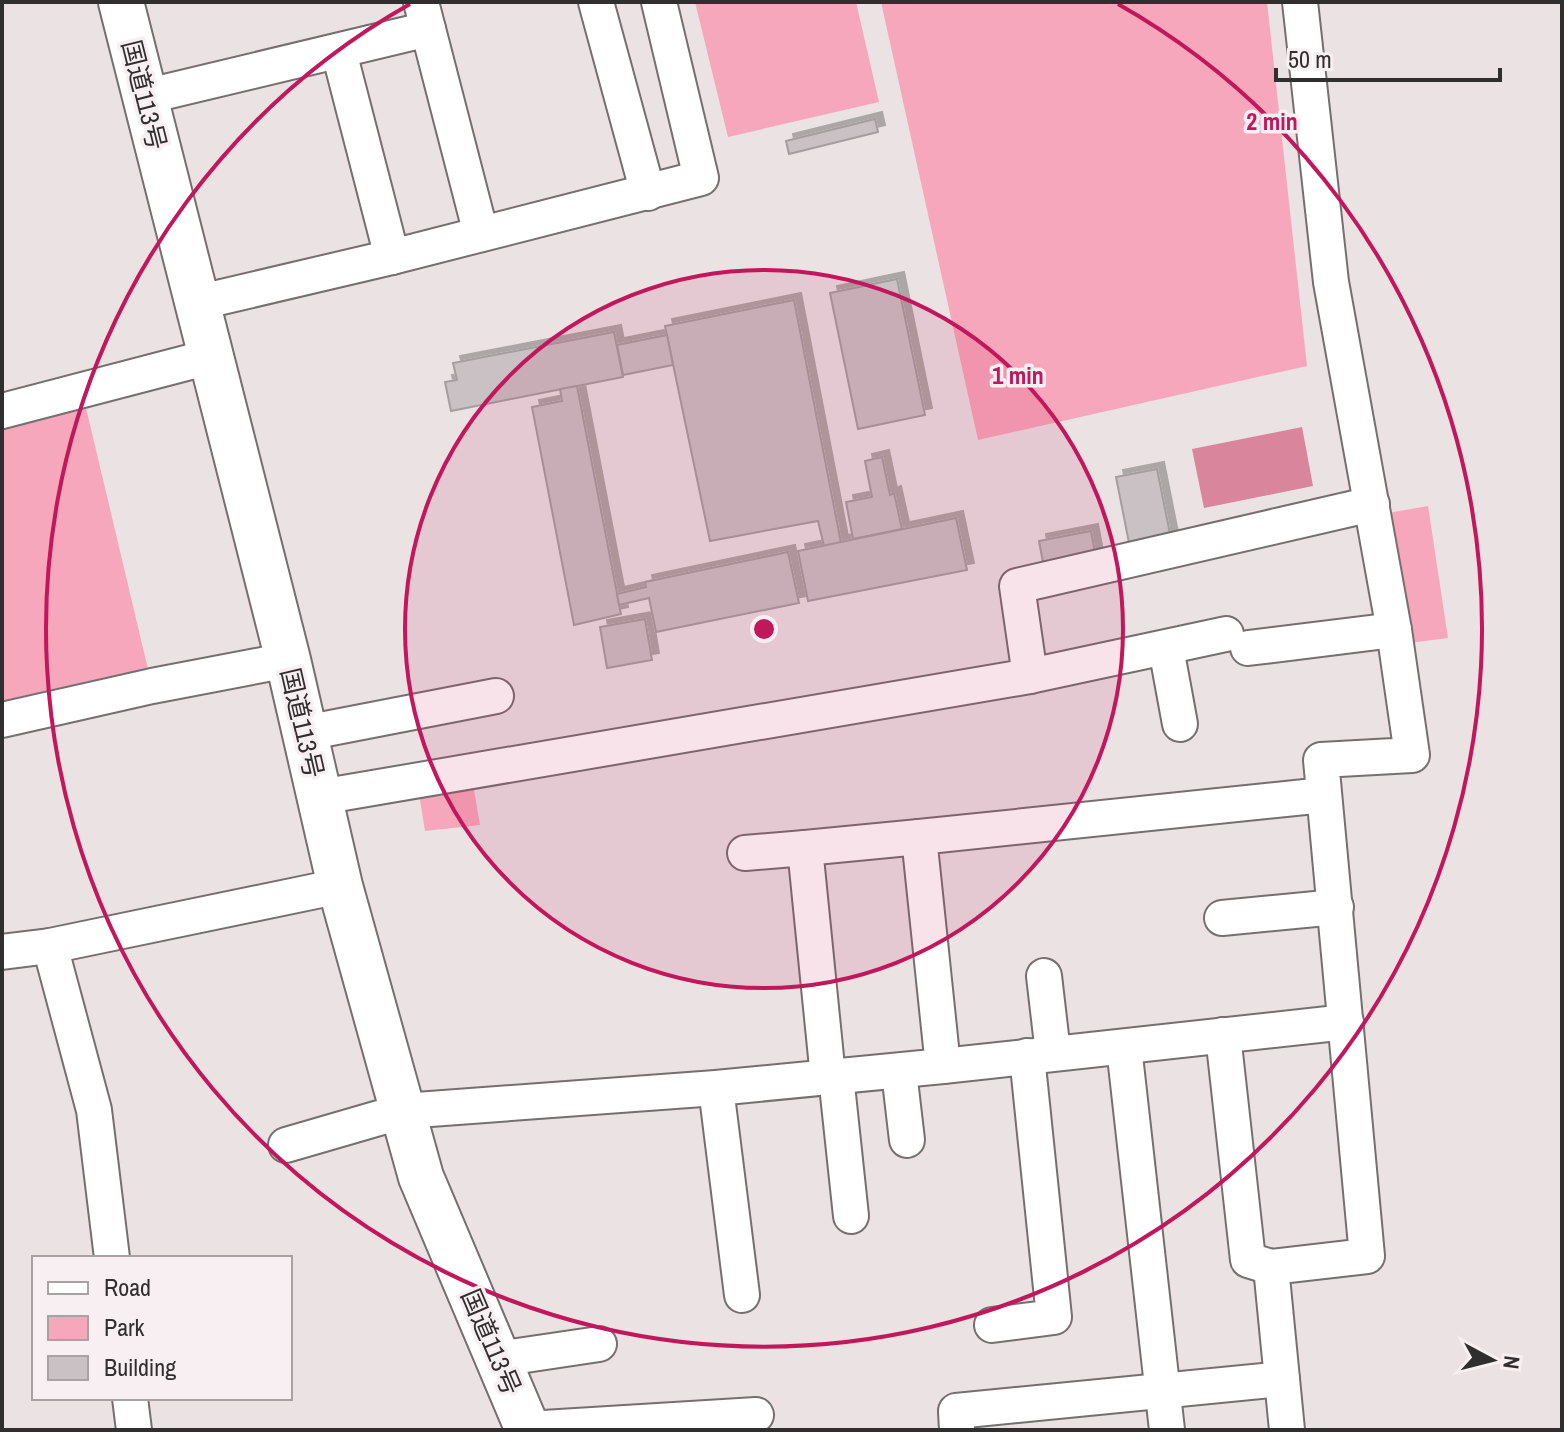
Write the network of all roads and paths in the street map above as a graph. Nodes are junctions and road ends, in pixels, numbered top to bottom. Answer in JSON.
{"nodes":[{"id":1,"x":121,"y":2,"type":"edge"},
{"id":2,"x":596,"y":2,"type":"edge"},
{"id":3,"x":659,"y":2,"type":"edge"},
{"id":4,"x":1300,"y":2,"type":"edge"},
{"id":5,"x":425,"y":15,"type":"edge"},
{"id":6,"x":339,"y":52,"type":"junction"},
{"id":7,"x":144,"y":97,"type":"junction"},
{"id":8,"x":648,"y":193,"type":"junction"},
{"id":9,"x":481,"y":234,"type":"junction"},
{"id":10,"x":392,"y":257,"type":"junction"},
{"id":11,"x":196,"y":303,"type":"junction"},
{"id":12,"x":209,"y":357,"type":"junction"},
{"id":13,"x":2,"y":411,"type":"edge"},
{"id":14,"x":1372,"y":504,"type":"junction"},
{"id":15,"x":1394,"y":630,"type":"junction"},
{"id":16,"x":1166,"y":648,"type":"junction"},
{"id":17,"x":288,"y":660,"type":"junction"},
{"id":18,"x":1030,"y":676,"type":"junction"},
{"id":19,"x":496,"y":696,"type":"dead end"},
{"id":20,"x":2,"y":720,"type":"edge"},
{"id":21,"x":1180,"y":724,"type":"dead end"},
{"id":22,"x":305,"y":733,"type":"junction"},
{"id":23,"x":1324,"y":795,"type":"junction"},
{"id":24,"x":320,"y":797,"type":"junction"},
{"id":25,"x":919,"y":837,"type":"junction"},
{"id":26,"x":805,"y":848,"type":"junction"},
{"id":27,"x":745,"y":853,"type":"dead end"},
{"id":28,"x":340,"y":886,"type":"junction"},
{"id":29,"x":1336,"y":907,"type":"junction"},
{"id":30,"x":1222,"y":918,"type":"dead end"},
{"id":31,"x":50,"y":946,"type":"junction"},
{"id":32,"x":2,"y":952,"type":"edge"},
{"id":33,"x":1044,"y":976,"type":"dead end"},
{"id":34,"x":1346,"y":1022,"type":"junction"},
{"id":35,"x":1223,"y":1035,"type":"junction"},
{"id":36,"x":1124,"y":1047,"type":"junction"},
{"id":37,"x":1040,"y":1055,"type":"junction"},
{"id":38,"x":943,"y":1066,"type":"junction"},
{"id":39,"x":899,"y":1072,"type":"junction"},
{"id":40,"x":832,"y":1077,"type":"junction"},
{"id":41,"x":716,"y":1088,"type":"junction"},
{"id":42,"x":403,"y":1111,"type":"junction"},
{"id":43,"x":907,"y":1140,"type":"dead end"},
{"id":44,"x":286,"y":1145,"type":"dead end"},
{"id":45,"x":851,"y":1216,"type":"dead end"},
{"id":46,"x":112,"y":1256,"type":"edge"},
{"id":47,"x":1271,"y":1267,"type":"junction"},
{"id":48,"x":742,"y":1295,"type":"dead end"},
{"id":49,"x":992,"y":1325,"type":"dead end"},
{"id":50,"x":599,"y":1344,"type":"dead end"},
{"id":51,"x":498,"y":1359,"type":"junction"},
{"id":52,"x":1282,"y":1379,"type":"junction"},
{"id":53,"x":1163,"y":1389,"type":"junction"},
{"id":54,"x":130,"y":1400,"type":"edge"},
{"id":55,"x":756,"y":1415,"type":"dead end"},
{"id":56,"x":134,"y":1430,"type":"edge"},
{"id":57,"x":527,"y":1430,"type":"edge"},
{"id":58,"x":957,"y":1430,"type":"edge"},
{"id":59,"x":1167,"y":1430,"type":"edge"},
{"id":60,"x":1287,"y":1430,"type":"edge"}],
"edges":[{"from":1,"to":7,"type":"highway","name":"国道113号"},
{"from":2,"to":8,"type":"street"},
{"from":3,"to":8,"type":"street"},
{"from":4,"to":14,"type":"street"},
{"from":5,"to":6,"type":"street"},
{"from":5,"to":9,"type":"street"},
{"from":6,"to":7,"type":"street"},
{"from":6,"to":10,"type":"street"},
{"from":7,"to":11,"type":"highway","name":"国道113号"},
{"from":8,"to":9,"type":"street"},
{"from":9,"to":10,"type":"street"},
{"from":10,"to":11,"type":"street"},
{"from":11,"to":12,"type":"highway","name":"国道113号"},
{"from":12,"to":13,"type":"street"},
{"from":12,"to":17,"type":"highway","name":"国道113号"},
{"from":14,"to":15,"type":"street"},
{"from":14,"to":18,"type":"street"},
{"from":15,"to":16,"type":"street"},
{"from":15,"to":23,"type":"street"},
{"from":16,"to":18,"type":"street"},
{"from":16,"to":21,"type":"street"},
{"from":17,"to":20,"type":"street"},
{"from":17,"to":22,"type":"highway","name":"国道113号"},
{"from":18,"to":24,"type":"street"},
{"from":19,"to":22,"type":"street"},
{"from":22,"to":24,"type":"highway","name":"国道113号"},
{"from":23,"to":25,"type":"street"},
{"from":23,"to":29,"type":"street"},
{"from":24,"to":28,"type":"highway","name":"国道113号"},
{"from":25,"to":26,"type":"street"},
{"from":25,"to":38,"type":"street"},
{"from":26,"to":27,"type":"street"},
{"from":26,"to":40,"type":"street"},
{"from":28,"to":31,"type":"street"},
{"from":28,"to":42,"type":"highway","name":"国道113号"},
{"from":29,"to":30,"type":"street"},
{"from":29,"to":34,"type":"street"},
{"from":31,"to":32,"type":"street"},
{"from":31,"to":46,"type":"street"},
{"from":33,"to":37,"type":"street"},
{"from":34,"to":35,"type":"street"},
{"from":34,"to":47,"type":"street"},
{"from":35,"to":36,"type":"street"},
{"from":35,"to":47,"type":"street"},
{"from":36,"to":37,"type":"street"},
{"from":36,"to":53,"type":"street"},
{"from":37,"to":38,"type":"street"},
{"from":37,"to":49,"type":"street"},
{"from":38,"to":39,"type":"street"},
{"from":39,"to":40,"type":"street"},
{"from":39,"to":43,"type":"street"},
{"from":40,"to":41,"type":"street"},
{"from":40,"to":45,"type":"street"},
{"from":41,"to":42,"type":"street"},
{"from":41,"to":48,"type":"street"},
{"from":42,"to":44,"type":"street"},
{"from":42,"to":51,"type":"highway","name":"国道113号"},
{"from":47,"to":52,"type":"street"},
{"from":50,"to":51,"type":"street"},
{"from":51,"to":57,"type":"highway","name":"国道113号"},
{"from":52,"to":53,"type":"street"},
{"from":52,"to":60,"type":"street"},
{"from":53,"to":58,"type":"street"},
{"from":53,"to":59,"type":"street"},
{"from":54,"to":56,"type":"street"},
{"from":55,"to":57,"type":"street"}]}
